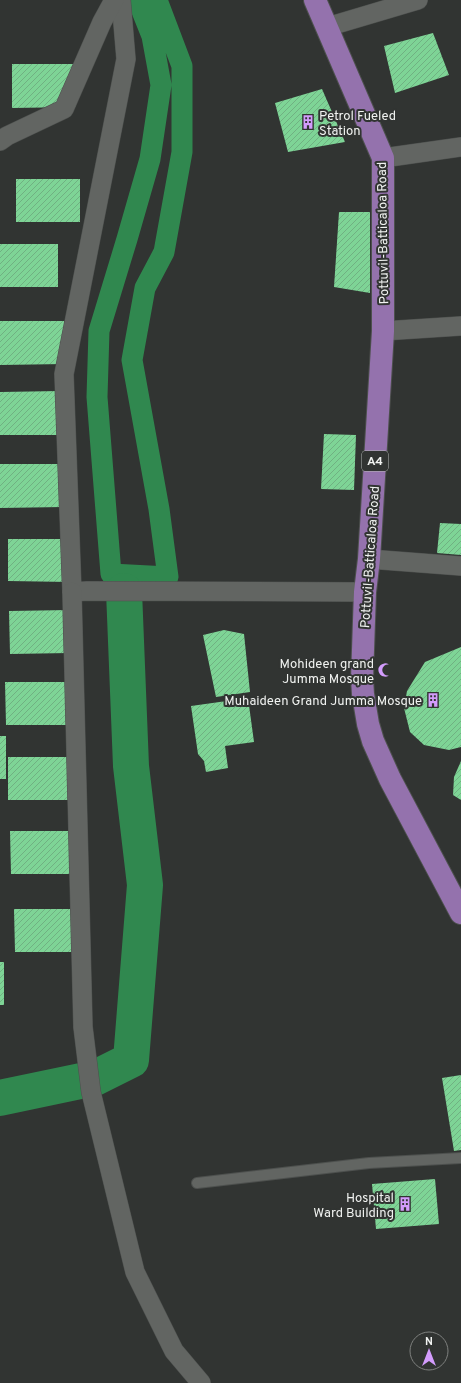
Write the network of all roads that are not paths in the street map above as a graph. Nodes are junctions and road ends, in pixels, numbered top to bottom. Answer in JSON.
{"nodes":[{"id":1,"x":114,"y":0,"type":"edge"},
{"id":2,"x":121,"y":0,"type":"edge"},
{"id":3,"x":315,"y":0,"type":"edge"},
{"id":4,"x":418,"y":0,"type":"edge"},
{"id":5,"x":327,"y":27,"type":"junction"},
{"id":6,"x":0,"y":141,"type":"edge"},
{"id":7,"x":461,"y":147,"type":"edge"},
{"id":8,"x":383,"y":158,"type":"junction"},
{"id":9,"x":461,"y":326,"type":"edge"},
{"id":10,"x":383,"y":332,"type":"junction"},
{"id":11,"x":369,"y":559,"type":"junction"},
{"id":12,"x":461,"y":566,"type":"edge"},
{"id":13,"x":79,"y":592,"type":"junction"},
{"id":14,"x":365,"y":592,"type":"junction"},
{"id":15,"x":461,"y":913,"type":"edge"},
{"id":16,"x":461,"y":1158,"type":"edge"},
{"id":17,"x":197,"y":1183,"type":"dead end"},
{"id":18,"x":201,"y":1383,"type":"edge"}],
"edges":[{"from":1,"to":6,"type":"street"},
{"from":2,"to":13,"type":"street"},
{"from":3,"to":5,"type":"highway","name":"Pottuvil-Batticaloa Road","number":"A4"},
{"from":4,"to":5,"type":"street"},
{"from":5,"to":8,"type":"highway","name":"Pottuvil-Batticaloa Road","number":"A4"},
{"from":7,"to":8,"type":"street"},
{"from":8,"to":10,"type":"highway","name":"Pottuvil-Batticaloa Road","number":"A4"},
{"from":9,"to":10,"type":"street"},
{"from":10,"to":11,"type":"highway","name":"Pottuvil-Batticaloa Road","number":"A4"},
{"from":11,"to":12,"type":"street"},
{"from":11,"to":14,"type":"highway","name":"Pottuvil-Batticaloa Road","number":"A4"},
{"from":13,"to":14,"type":"street"},
{"from":13,"to":18,"type":"street"},
{"from":14,"to":15,"type":"highway","name":"Pottuvil-Batticaloa Road","number":"A4"},
{"from":16,"to":17,"type":"lane"}]}
